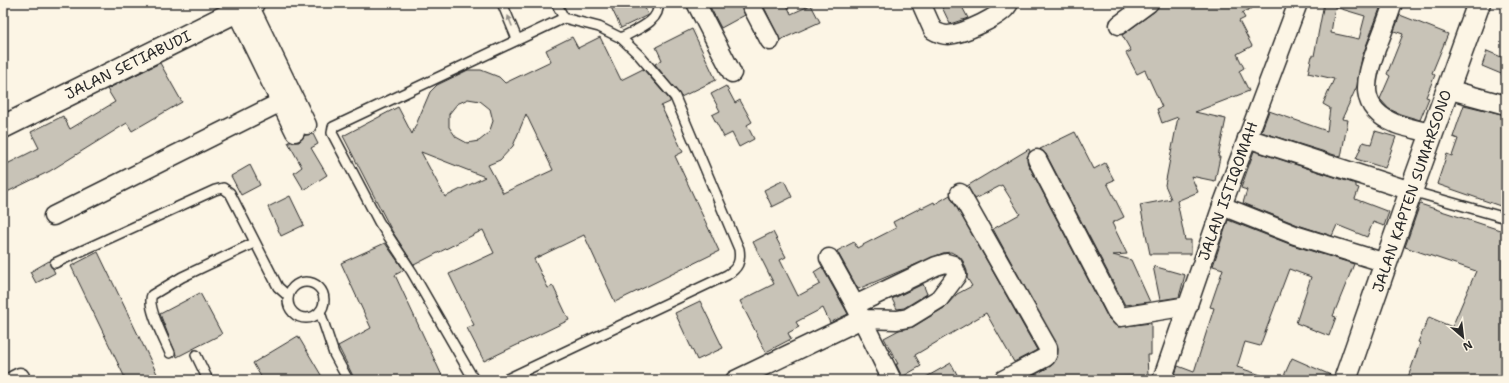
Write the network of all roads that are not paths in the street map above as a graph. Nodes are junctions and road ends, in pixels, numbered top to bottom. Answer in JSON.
{"nodes":[{"id":1,"x":502,"y":3,"type":"edge"},
{"id":2,"x":556,"y":3,"type":"edge"},
{"id":3,"x":658,"y":3,"type":"edge"},
{"id":4,"x":696,"y":3,"type":"edge"},
{"id":5,"x":750,"y":3,"type":"edge"},
{"id":6,"x":921,"y":3,"type":"edge"},
{"id":7,"x":1009,"y":3,"type":"edge"},
{"id":8,"x":1149,"y":3,"type":"edge"},
{"id":9,"x":1298,"y":3,"type":"edge"},
{"id":10,"x":1393,"y":3,"type":"edge"},
{"id":11,"x":1480,"y":3,"type":"edge"},
{"id":12,"x":246,"y":6,"type":"edge"},
{"id":13,"x":564,"y":18,"type":"junction"},
{"id":14,"x":1119,"y":25,"type":"dead end"},
{"id":15,"x":621,"y":38,"type":"junction"},
{"id":16,"x":517,"y":39,"type":"junction"},
{"id":17,"x":770,"y":41,"type":"dead end"},
{"id":18,"x":732,"y":73,"type":"dead end"},
{"id":19,"x":1447,"y":89,"type":"junction"},
{"id":20,"x":281,"y":102,"type":"junction"},
{"id":21,"x":1506,"y":105,"type":"edge"},
{"id":22,"x":3,"y":127,"type":"edge"},
{"id":23,"x":1432,"y":133,"type":"junction"},
{"id":24,"x":1247,"y":138,"type":"junction"},
{"id":25,"x":1037,"y":159,"type":"dead end"},
{"id":26,"x":1411,"y":191,"type":"junction"},
{"id":27,"x":960,"y":193,"type":"dead end"},
{"id":28,"x":1222,"y":206,"type":"junction"},
{"id":29,"x":53,"y":216,"type":"dead end"},
{"id":30,"x":1506,"y":218,"type":"edge"},
{"id":31,"x":254,"y":243,"type":"junction"},
{"id":32,"x":829,"y":258,"type":"dead end"},
{"id":33,"x":55,"y":263,"type":"dead end"},
{"id":34,"x":1386,"y":263,"type":"junction"},
{"id":35,"x":882,"y":293,"type":"junction"},
{"id":36,"x":288,"y":296,"type":"junction"},
{"id":37,"x":1188,"y":306,"type":"junction"},
{"id":38,"x":320,"y":312,"type":"junction"},
{"id":39,"x":858,"y":312,"type":"junction"},
{"id":40,"x":897,"y":320,"type":"junction"},
{"id":41,"x":170,"y":353,"type":"dead end"},
{"id":42,"x":196,"y":355,"type":"dead end"},
{"id":43,"x":1007,"y":379,"type":"edge"},
{"id":44,"x":208,"y":380,"type":"edge"},
{"id":45,"x":348,"y":380,"type":"edge"},
{"id":46,"x":474,"y":380,"type":"edge"},
{"id":47,"x":505,"y":380,"type":"edge"},
{"id":48,"x":735,"y":380,"type":"edge"},
{"id":49,"x":892,"y":380,"type":"edge"},
{"id":50,"x":1162,"y":380,"type":"edge"},
{"id":51,"x":1345,"y":380,"type":"edge"}],
"edges":[{"from":16,"to":1,"type":"lane","one_way":true},
{"from":2,"to":13,"type":"lane"},
{"from":3,"to":15,"type":"lane"},
{"from":4,"to":18,"type":"street"},
{"from":5,"to":17,"type":"street"},
{"from":6,"to":7,"type":"street"},
{"from":8,"to":14,"type":"street"},
{"from":9,"to":24,"type":"street","name":"JALAN ISTIQOMAH"},
{"from":10,"to":23,"type":"street"},
{"from":11,"to":19,"type":"main road","name":"JALAN KAPTEN SUMARSONO"},
{"from":12,"to":20,"type":"street"},
{"from":12,"to":20,"type":"street"},
{"from":12,"to":22,"type":"main road","name":"JALAN SETIABUDI"},
{"from":13,"to":15,"type":"lane"},
{"from":13,"to":16,"type":"lane"},
{"from":15,"to":47,"type":"lane"},
{"from":16,"to":46,"type":"lane"},
{"from":19,"to":21,"type":"street"},
{"from":19,"to":23,"type":"main road","name":"JALAN KAPTEN SUMARSONO"},
{"from":20,"to":29,"type":"street"},
{"from":23,"to":26,"type":"main road","name":"JALAN KAPTEN SUMARSONO"},
{"from":24,"to":26,"type":"street"},
{"from":24,"to":28,"type":"street","name":"JALAN ISTIQOMAH"},
{"from":25,"to":37,"type":"street"},
{"from":26,"to":30,"type":"lane"},
{"from":26,"to":34,"type":"main road","name":"JALAN KAPTEN SUMARSONO"},
{"from":27,"to":43,"type":"street"},
{"from":28,"to":34,"type":"street"},
{"from":28,"to":37,"type":"street","name":"JALAN ISTIQOMAH"},
{"from":31,"to":33,"type":"lane"},
{"from":31,"to":36,"type":"lane"},
{"from":31,"to":41,"type":"lane"},
{"from":32,"to":39,"type":"street"},
{"from":34,"to":51,"type":"main road","name":"JALAN KAPTEN SUMARSONO"},
{"from":35,"to":39,"type":"street"},
{"from":35,"to":40,"type":"street"},
{"from":35,"to":40,"type":"street"},
{"from":36,"to":38,"type":"lane"},
{"from":36,"to":38,"type":"lane"},
{"from":37,"to":50,"type":"street","name":"JALAN ISTIQOMAH"},
{"from":38,"to":45,"type":"lane"},
{"from":39,"to":40,"type":"street"},
{"from":39,"to":48,"type":"street"},
{"from":39,"to":49,"type":"street"},
{"from":42,"to":44,"type":"lane"}]}
